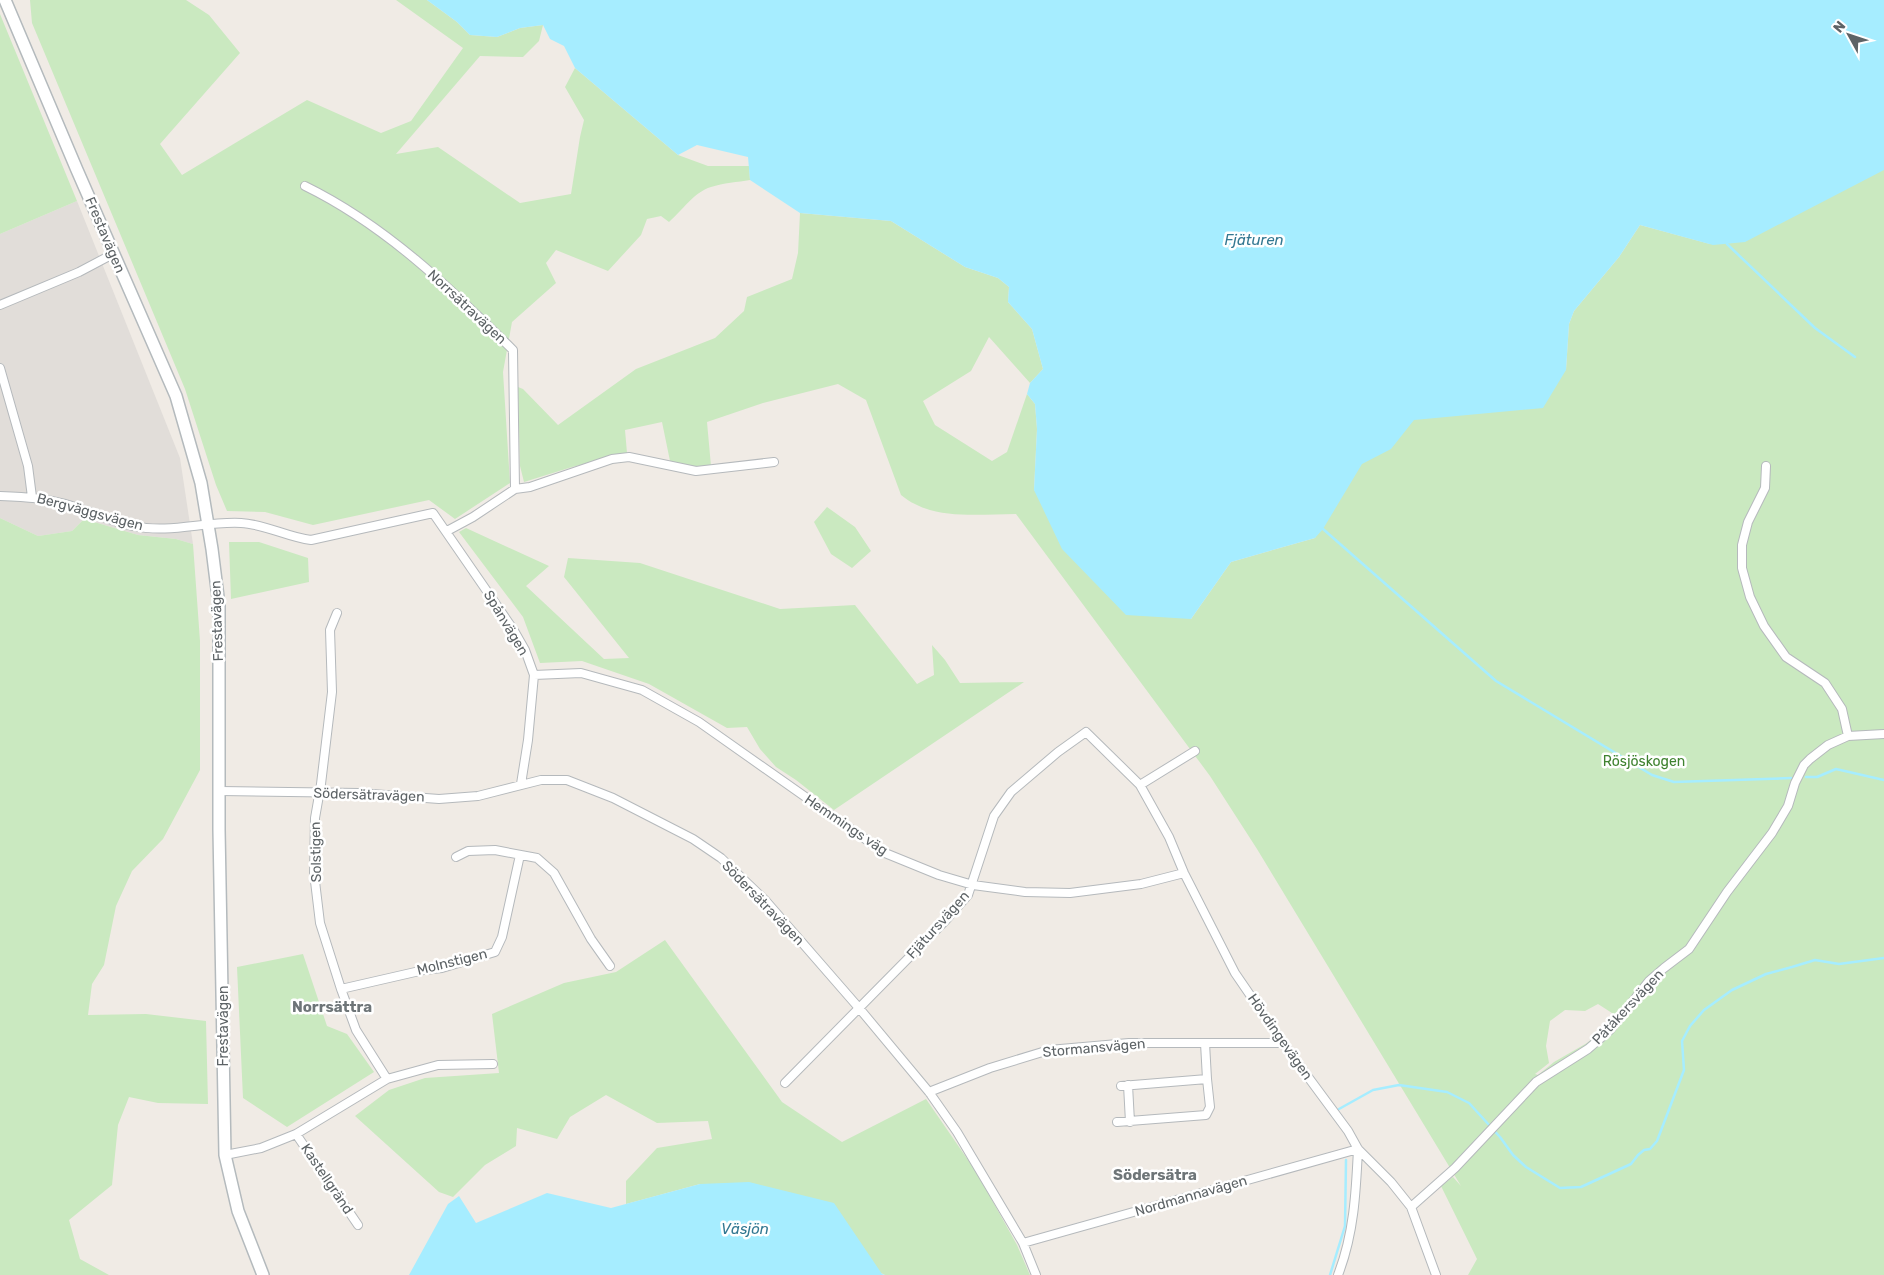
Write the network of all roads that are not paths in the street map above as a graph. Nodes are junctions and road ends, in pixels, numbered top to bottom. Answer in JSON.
{"nodes":[{"id":1,"x":6,"y":0,"type":"edge"},
{"id":2,"x":305,"y":186,"type":"dead end"},
{"id":3,"x":113,"y":254,"type":"junction"},
{"id":4,"x":0,"y":304,"type":"edge"},
{"id":5,"x":0,"y":368,"type":"edge"},
{"id":6,"x":774,"y":462,"type":"dead end"},
{"id":7,"x":1766,"y":466,"type":"dead end"},
{"id":8,"x":515,"y":489,"type":"junction"},
{"id":9,"x":0,"y":496,"type":"edge"},
{"id":10,"x":32,"y":497,"type":"junction"},
{"id":11,"x":209,"y":525,"type":"junction"},
{"id":12,"x":447,"y":530,"type":"junction"},
{"id":13,"x":337,"y":613,"type":"dead end"},
{"id":14,"x":534,"y":675,"type":"junction"},
{"id":15,"x":1086,"y":732,"type":"joint"},
{"id":16,"x":1884,"y":734,"type":"edge"},
{"id":17,"x":1848,"y":736,"type":"junction"},
{"id":18,"x":1195,"y":751,"type":"dead end"},
{"id":19,"x":520,"y":784,"type":"junction"},
{"id":20,"x":1140,"y":785,"type":"junction"},
{"id":21,"x":220,"y":791,"type":"junction"},
{"id":22,"x":319,"y":793,"type":"junction"},
{"id":23,"x":520,"y":855,"type":"junction"},
{"id":24,"x":456,"y":857,"type":"dead end"},
{"id":25,"x":1184,"y":872,"type":"junction"},
{"id":26,"x":972,"y":884,"type":"junction"},
{"id":27,"x":610,"y":966,"type":"dead end"},
{"id":28,"x":341,"y":989,"type":"junction"},
{"id":29,"x":859,"y":1008,"type":"junction"},
{"id":30,"x":1205,"y":1043,"type":"junction"},
{"id":31,"x":1282,"y":1043,"type":"junction"},
{"id":32,"x":494,"y":1064,"type":"dead end"},
{"id":33,"x":387,"y":1079,"type":"junction"},
{"id":34,"x":1207,"y":1079,"type":"junction"},
{"id":35,"x":785,"y":1083,"type":"dead end"},
{"id":36,"x":929,"y":1092,"type":"junction"},
{"id":37,"x":1117,"y":1122,"type":"dead end"},
{"id":38,"x":1130,"y":1122,"type":"junction"},
{"id":39,"x":296,"y":1134,"type":"junction"},
{"id":40,"x":1358,"y":1149,"type":"junction"},
{"id":41,"x":225,"y":1155,"type":"junction"},
{"id":42,"x":1411,"y":1207,"type":"junction"},
{"id":43,"x":358,"y":1225,"type":"dead end"},
{"id":44,"x":1023,"y":1243,"type":"junction"},
{"id":45,"x":263,"y":1275,"type":"edge"},
{"id":46,"x":1036,"y":1275,"type":"edge"},
{"id":47,"x":1338,"y":1275,"type":"edge"},
{"id":48,"x":1436,"y":1275,"type":"edge"}],
"edges":[{"from":1,"to":3,"type":"street","name":"Frestavägen"},
{"from":2,"to":8,"type":"street","name":"Norrsätravägen"},
{"from":3,"to":4,"type":"street"},
{"from":3,"to":11,"type":"street","name":"Frestavägen"},
{"from":5,"to":10,"type":"street"},
{"from":6,"to":8,"type":"street"},
{"from":7,"to":17,"type":"street"},
{"from":8,"to":12,"type":"street"},
{"from":9,"to":10,"type":"street","name":"Bergväggsvägen"},
{"from":10,"to":11,"type":"street","name":"Bergväggsvägen"},
{"from":11,"to":12,"type":"street"},
{"from":11,"to":21,"type":"street","name":"Frestavägen"},
{"from":12,"to":14,"type":"street","name":"Spånvägen"},
{"from":13,"to":22,"type":"street","name":"Solstigen"},
{"from":14,"to":19,"type":"street","name":"Spånvägen"},
{"from":14,"to":26,"type":"street","name":"Hemmings väg"},
{"from":15,"to":20,"type":"street","name":"Hövdingevägen"},
{"from":15,"to":26,"type":"street","name":"Fjätursvägen"},
{"from":16,"to":17,"type":"street","name":"Påtåkersvägen"},
{"from":17,"to":42,"type":"street","name":"Påtåkersvägen"},
{"from":18,"to":20,"type":"street"},
{"from":19,"to":22,"type":"street","name":"Södersätravägen"},
{"from":19,"to":29,"type":"street","name":"Södersätravägen"},
{"from":20,"to":25,"type":"street","name":"Hövdingevägen"},
{"from":21,"to":22,"type":"street","name":"Södersätravägen"},
{"from":21,"to":41,"type":"street","name":"Frestavägen"},
{"from":22,"to":28,"type":"street","name":"Solstigen"},
{"from":23,"to":24,"type":"street"},
{"from":23,"to":27,"type":"street"},
{"from":23,"to":28,"type":"street","name":"Molnstigen"},
{"from":25,"to":26,"type":"street","name":"Hemmings väg"},
{"from":25,"to":31,"type":"street","name":"Hövdingevägen"},
{"from":26,"to":29,"type":"street","name":"Fjätursvägen"},
{"from":28,"to":33,"type":"street","name":"Solstigen"},
{"from":29,"to":35,"type":"street","name":"Fjätursvägen"},
{"from":29,"to":36,"type":"street","name":"Södersätravägen"},
{"from":30,"to":31,"type":"street","name":"Stormansvägen"},
{"from":30,"to":34,"type":"street"},
{"from":30,"to":36,"type":"street","name":"Stormansvägen"},
{"from":31,"to":40,"type":"street","name":"Hövdingevägen"},
{"from":32,"to":33,"type":"street"},
{"from":33,"to":39,"type":"street"},
{"from":34,"to":38,"type":"street"},
{"from":34,"to":38,"type":"street"},
{"from":36,"to":44,"type":"street","name":"Södersätravägen"},
{"from":37,"to":38,"type":"street"},
{"from":39,"to":41,"type":"street"},
{"from":39,"to":43,"type":"street","name":"Kastellgränd"},
{"from":40,"to":42,"type":"street","name":"Hövdingevägen"},
{"from":40,"to":44,"type":"street","name":"Nordmannavägen"},
{"from":40,"to":47,"type":"street"},
{"from":41,"to":45,"type":"street","name":"Frestavägen"},
{"from":42,"to":48,"type":"street","name":"Hövdingevägen"},
{"from":44,"to":46,"type":"street","name":"Södersätravägen"}]}
